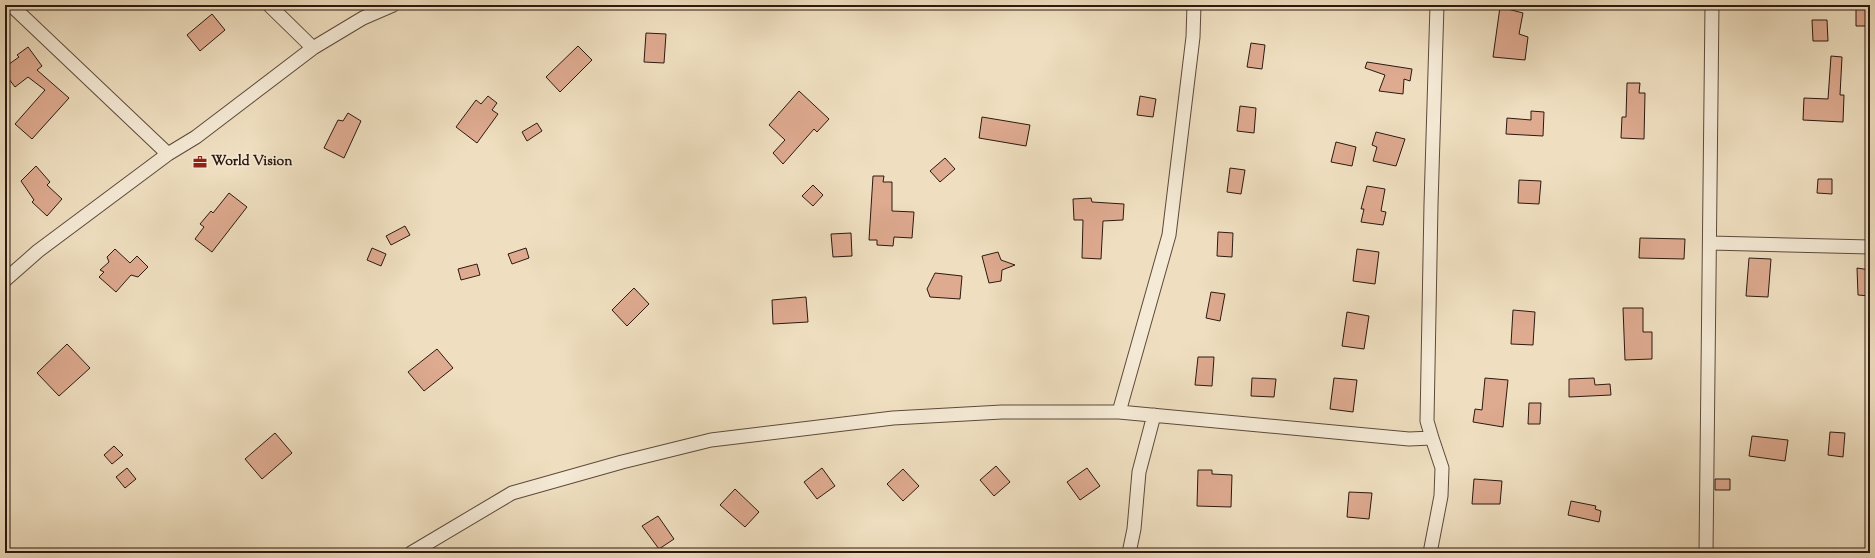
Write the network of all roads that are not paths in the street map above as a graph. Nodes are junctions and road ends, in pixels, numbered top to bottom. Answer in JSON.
{"nodes":[{"id":1,"x":11,"y":5,"type":"edge"},
{"id":2,"x":269,"y":5,"type":"edge"},
{"id":3,"x":393,"y":5,"type":"edge"},
{"id":4,"x":1194,"y":5,"type":"edge"},
{"id":5,"x":1437,"y":5,"type":"edge"},
{"id":6,"x":1712,"y":5,"type":"edge"},
{"id":7,"x":313,"y":48,"type":"junction"},
{"id":8,"x":168,"y":154,"type":"junction"},
{"id":9,"x":1710,"y":243,"type":"junction"},
{"id":10,"x":1870,"y":247,"type":"edge"},
{"id":11,"x":5,"y":280,"type":"edge"},
{"id":12,"x":1119,"y":412,"type":"junction"},
{"id":13,"x":1154,"y":415,"type":"junction"},
{"id":14,"x":1432,"y":438,"type":"junction"},
{"id":15,"x":411,"y":553,"type":"edge"},
{"id":16,"x":1129,"y":553,"type":"edge"},
{"id":17,"x":1430,"y":553,"type":"edge"},
{"id":18,"x":1706,"y":553,"type":"edge"}],
"edges":[{"from":1,"to":8,"type":"street"},
{"from":2,"to":7,"type":"street"},
{"from":3,"to":7,"type":"street"},
{"from":4,"to":12,"type":"street"},
{"from":5,"to":14,"type":"street"},
{"from":6,"to":9,"type":"street"},
{"from":7,"to":8,"type":"street"},
{"from":8,"to":11,"type":"street"},
{"from":9,"to":10,"type":"street"},
{"from":9,"to":18,"type":"street"},
{"from":12,"to":13,"type":"street"},
{"from":12,"to":15,"type":"street"},
{"from":13,"to":14,"type":"street"},
{"from":13,"to":16,"type":"street"},
{"from":14,"to":17,"type":"street"}]}
